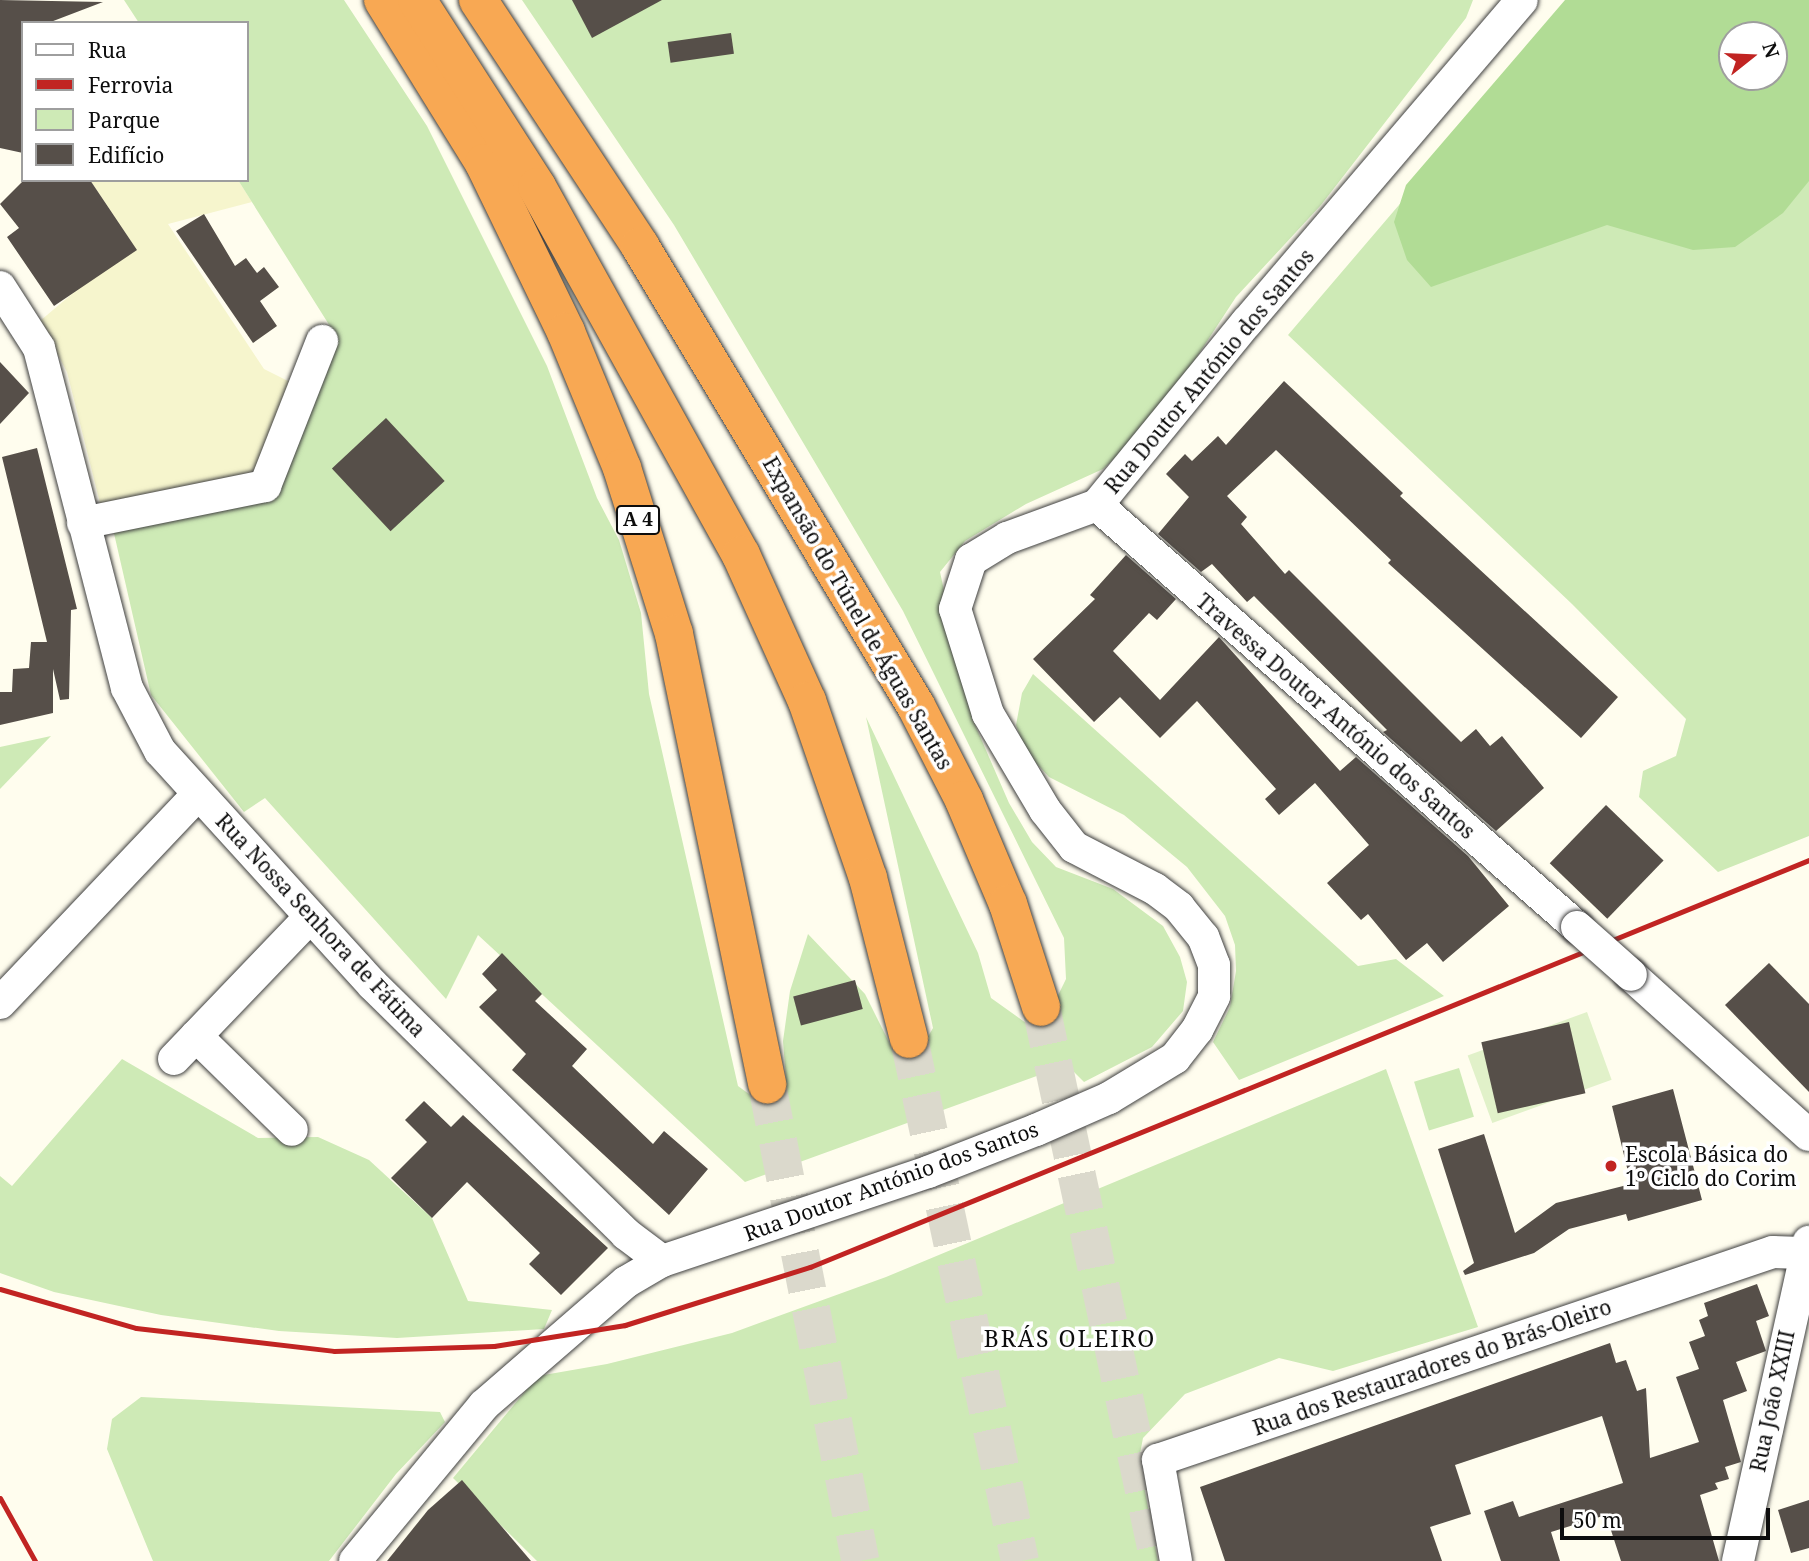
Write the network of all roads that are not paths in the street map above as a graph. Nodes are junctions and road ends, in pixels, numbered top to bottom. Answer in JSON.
{"nodes":[{"id":1,"x":383,"y":0,"type":"edge"},
{"id":2,"x":417,"y":0,"type":"edge"},
{"id":3,"x":478,"y":0,"type":"edge"},
{"id":4,"x":1499,"y":0,"type":"edge"},
{"id":5,"x":1522,"y":0,"type":"edge"},
{"id":6,"x":1480,"y":50,"type":"junction"},
{"id":7,"x":0,"y":287,"type":"edge"},
{"id":8,"x":322,"y":341,"type":"dead end"},
{"id":9,"x":1097,"y":505,"type":"junction"},
{"id":10,"x":83,"y":523,"type":"junction"},
{"id":11,"x":198,"y":794,"type":"junction"},
{"id":12,"x":310,"y":917,"type":"junction"},
{"id":13,"x":0,"y":1003,"type":"edge"},
{"id":14,"x":1041,"y":1007,"type":"tunnel mouth"},
{"id":15,"x":196,"y":1036,"type":"junction"},
{"id":16,"x":909,"y":1039,"type":"tunnel mouth"},
{"id":17,"x":174,"y":1059,"type":"dead end"},
{"id":18,"x":767,"y":1085,"type":"tunnel mouth"},
{"id":19,"x":292,"y":1130,"type":"dead end"},
{"id":20,"x":1809,"y":1135,"type":"edge"},
{"id":21,"x":1808,"y":1250,"type":"edge"},
{"id":22,"x":662,"y":1261,"type":"junction"},
{"id":23,"x":355,"y":1561,"type":"edge"},
{"id":24,"x":1176,"y":1561,"type":"edge"},
{"id":25,"x":1738,"y":1561,"type":"edge"}],
"edges":[{"from":1,"to":18,"type":"highway","number":"A 4"},
{"from":2,"to":16,"type":"highway"},
{"from":3,"to":14,"type":"highway","name":"Expansão do Túnel de Águas Santas"},
{"from":4,"to":6,"type":"street"},
{"from":5,"to":6,"type":"street","name":"Rua Doutor António dos Santos"},
{"from":6,"to":9,"type":"street","name":"Rua Doutor António dos Santos"},
{"from":7,"to":10,"type":"street","name":"Rua Nossa Senhora de Fátima"},
{"from":8,"to":10,"type":"street"},
{"from":9,"to":20,"type":"street","name":"Travessa Doutor António dos Santos","bridge":true},
{"from":9,"to":22,"type":"street","name":"Rua Doutor António dos Santos"},
{"from":10,"to":11,"type":"street","name":"Rua Nossa Senhora de Fátima"},
{"from":11,"to":12,"type":"street","name":"Rua Nossa Senhora de Fátima"},
{"from":11,"to":13,"type":"street"},
{"from":12,"to":15,"type":"street"},
{"from":12,"to":22,"type":"street","name":"Rua Nossa Senhora de Fátima"},
{"from":15,"to":17,"type":"street"},
{"from":15,"to":19,"type":"street"},
{"from":21,"to":24,"type":"street","name":"Rua dos Restauradores do Brás-Oleiro"},
{"from":21,"to":25,"type":"street","name":"Rua João XXIII"},
{"from":22,"to":23,"type":"street","name":"Rua Doutor António dos Santos"}]}
